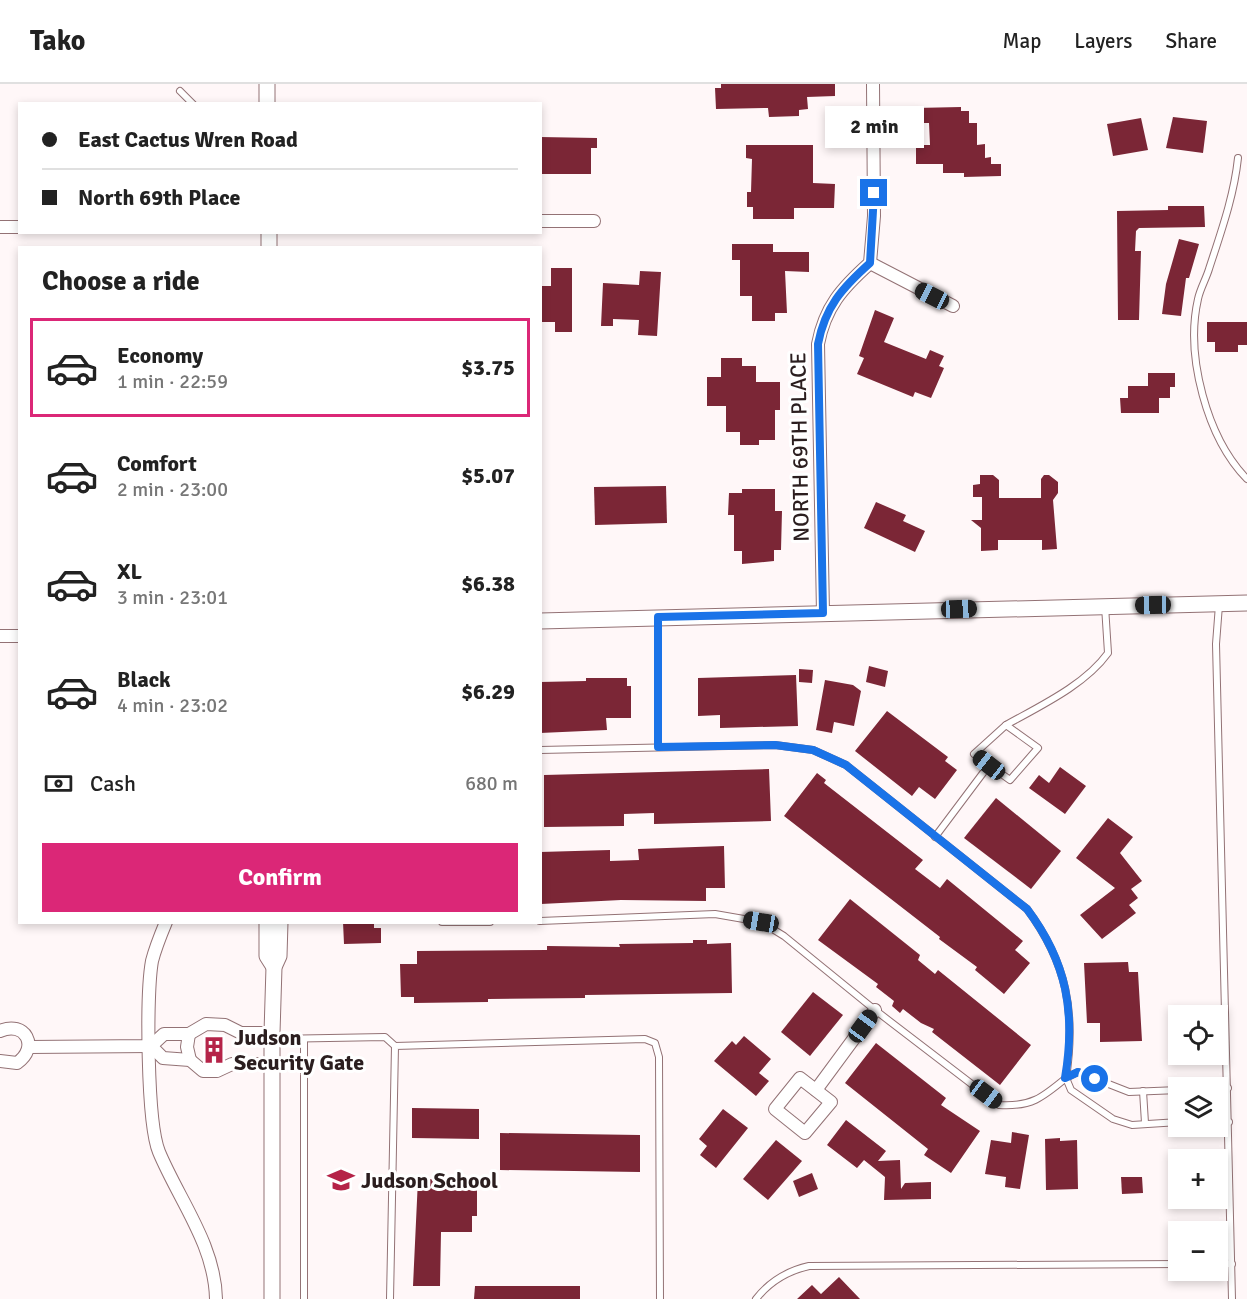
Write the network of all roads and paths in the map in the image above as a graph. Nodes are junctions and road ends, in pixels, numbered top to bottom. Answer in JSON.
{"nodes":[{"id":1,"x":267,"y":84,"type":"edge"},
{"id":2,"x":873,"y":84,"type":"edge"},
{"id":3,"x":180,"y":91,"type":"dead end"},
{"id":4,"x":191,"y":102,"type":"edge"},
{"id":5,"x":267,"y":102,"type":"edge"},
{"id":6,"x":1238,"y":158,"type":"dead end"},
{"id":7,"x":542,"y":221,"type":"edge"},
{"id":8,"x":594,"y":221,"type":"dead end"},
{"id":9,"x":18,"y":226,"type":"edge"},
{"id":10,"x":0,"y":227,"type":"edge"},
{"id":11,"x":870,"y":263,"type":"junction"},
{"id":12,"x":953,"y":306,"type":"dead end"},
{"id":13,"x":1247,"y":479,"type":"edge"},
{"id":14,"x":1247,"y":603,"type":"edge"},
{"id":15,"x":1219,"y":604,"type":"junction"},
{"id":16,"x":1105,"y":606,"type":"junction"},
{"id":17,"x":823,"y":613,"type":"junction"},
{"id":18,"x":658,"y":617,"type":"junction"},
{"id":19,"x":542,"y":621,"type":"edge"},
{"id":20,"x":0,"y":636,"type":"edge"},
{"id":21,"x":18,"y":636,"type":"edge"},
{"id":22,"x":1006,"y":725,"type":"junction"},
{"id":23,"x":658,"y":747,"type":"junction"},
{"id":24,"x":542,"y":750,"type":"edge"},
{"id":25,"x":989,"y":765,"type":"junction"},
{"id":26,"x":935,"y":837,"type":"junction"},
{"id":27,"x":542,"y":921,"type":"edge"},
{"id":28,"x":165,"y":924,"type":"edge"},
{"id":29,"x":267,"y":924,"type":"edge"},
{"id":30,"x":280,"y":924,"type":"edge"},
{"id":31,"x":274,"y":967,"type":"junction"},
{"id":32,"x":875,"y":1010,"type":"junction"},
{"id":33,"x":0,"y":1031,"type":"edge"},
{"id":34,"x":189,"y":1034,"type":"junction"},
{"id":35,"x":272,"y":1036,"type":"junction"},
{"id":36,"x":304,"y":1039,"type":"junction"},
{"id":37,"x":151,"y":1046,"type":"junction"},
{"id":38,"x":394,"y":1046,"type":"junction"},
{"id":39,"x":30,"y":1047,"type":"junction"},
{"id":40,"x":0,"y":1060,"type":"edge"},
{"id":41,"x":190,"y":1060,"type":"junction"},
{"id":42,"x":272,"y":1064,"type":"junction"},
{"id":43,"x":1228,"y":1077,"type":"edge"},
{"id":44,"x":1065,"y":1078,"type":"junction"},
{"id":45,"x":1228,"y":1088,"type":"edge"},
{"id":46,"x":816,"y":1090,"type":"junction"},
{"id":47,"x":1168,"y":1090,"type":"edge"},
{"id":48,"x":1143,"y":1091,"type":"junction"},
{"id":49,"x":1168,"y":1122,"type":"edge"},
{"id":50,"x":1229,"y":1122,"type":"joint"},
{"id":51,"x":1145,"y":1123,"type":"junction"},
{"id":52,"x":1168,"y":1264,"type":"edge"},
{"id":53,"x":1228,"y":1264,"type":"edge"},
{"id":54,"x":1232,"y":1264,"type":"junction"},
{"id":55,"x":216,"y":1299,"type":"edge"},
{"id":56,"x":272,"y":1299,"type":"edge"},
{"id":57,"x":304,"y":1299,"type":"edge"},
{"id":58,"x":390,"y":1299,"type":"edge"},
{"id":59,"x":660,"y":1299,"type":"edge"},
{"id":60,"x":756,"y":1299,"type":"edge"},
{"id":61,"x":1232,"y":1299,"type":"edge"}],
"edges":[{"from":1,"to":5,"type":"street"},
{"from":2,"to":11,"type":"street"},
{"from":3,"to":4,"type":"lane"},
{"from":6,"to":13,"type":"lane"},
{"from":7,"to":8,"type":"street"},
{"from":9,"to":10,"type":"street"},
{"from":11,"to":12,"type":"street"},
{"from":11,"to":17,"type":"street","name":"NORTH 69TH PLACE"},
{"from":14,"to":15,"type":"street"},
{"from":15,"to":16,"type":"street"},
{"from":15,"to":43,"type":"lane"},
{"from":16,"to":17,"type":"street"},
{"from":16,"to":22,"type":"lane"},
{"from":17,"to":18,"type":"street"},
{"from":18,"to":19,"type":"street"},
{"from":18,"to":23,"type":"lane"},
{"from":20,"to":21,"type":"street"},
{"from":22,"to":25,"type":"lane"},
{"from":22,"to":25,"type":"lane"},
{"from":23,"to":24,"type":"lane"},
{"from":23,"to":26,"type":"lane"},
{"from":25,"to":26,"type":"lane"},
{"from":26,"to":44,"type":"lane"},
{"from":27,"to":32,"type":"lane"},
{"from":28,"to":37,"type":"street"},
{"from":29,"to":31,"type":"street"},
{"from":30,"to":31,"type":"street"},
{"from":31,"to":35,"type":"street"},
{"from":32,"to":44,"type":"lane"},
{"from":32,"to":46,"type":"street"},
{"from":33,"to":39,"type":"street"},
{"from":34,"to":35,"type":"street"},
{"from":34,"to":37,"type":"street"},
{"from":34,"to":41,"type":"street"},
{"from":35,"to":36,"type":"lane"},
{"from":35,"to":42,"type":"street"},
{"from":36,"to":38,"type":"lane"},
{"from":36,"to":57,"type":"lane"},
{"from":37,"to":39,"type":"street"},
{"from":37,"to":41,"type":"street"},
{"from":37,"to":55,"type":"street"},
{"from":38,"to":58,"type":"lane"},
{"from":38,"to":59,"type":"lane"},
{"from":39,"to":40,"type":"street"},
{"from":41,"to":42,"type":"street"},
{"from":42,"to":56,"type":"street"},
{"from":44,"to":48,"type":"lane"},
{"from":44,"to":51,"type":"lane"},
{"from":45,"to":50,"type":"lane"},
{"from":46,"to":46,"type":"street"},
{"from":47,"to":48,"type":"lane"},
{"from":48,"to":51,"type":"lane"},
{"from":49,"to":51,"type":"lane"},
{"from":50,"to":54,"type":"lane"},
{"from":52,"to":60,"type":"lane"},
{"from":53,"to":54,"type":"lane"},
{"from":54,"to":61,"type":"lane"}]}
